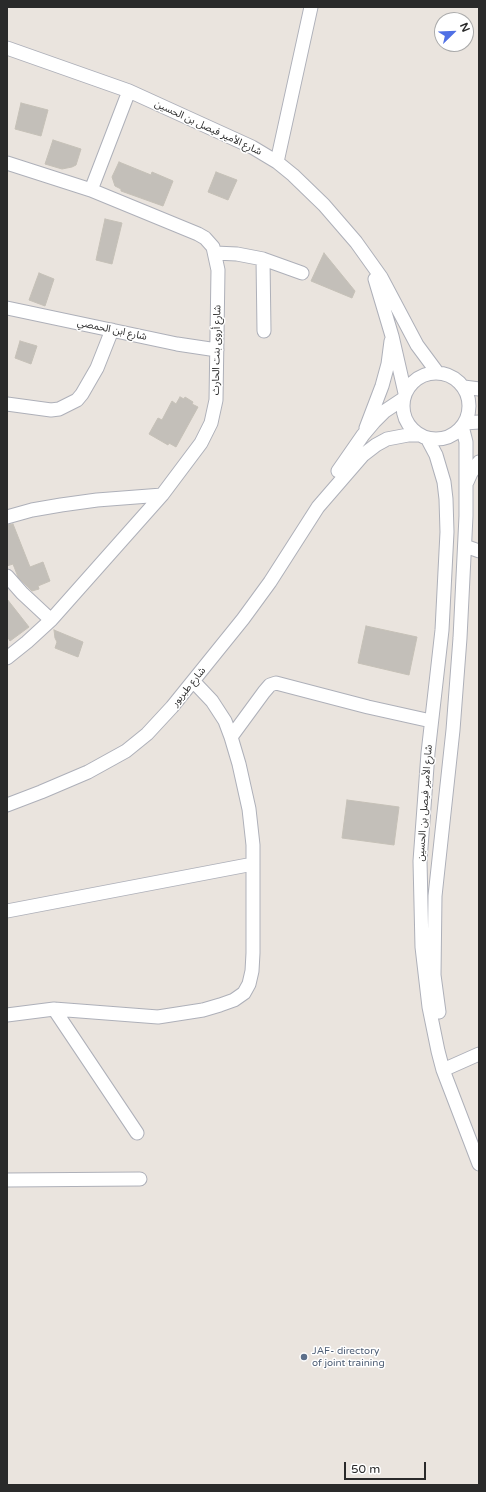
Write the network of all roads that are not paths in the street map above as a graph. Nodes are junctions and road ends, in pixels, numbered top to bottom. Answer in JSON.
{"nodes":[{"id":1,"x":311,"y":7,"type":"edge"},
{"id":2,"x":7,"y":48,"type":"edge"},
{"id":3,"x":129,"y":91,"type":"junction"},
{"id":4,"x":277,"y":162,"type":"junction"},
{"id":5,"x":7,"y":163,"type":"edge"},
{"id":6,"x":91,"y":190,"type":"junction"},
{"id":7,"x":215,"y":253,"type":"junction"},
{"id":8,"x":263,"y":259,"type":"junction"},
{"id":9,"x":371,"y":263,"type":"junction"},
{"id":10,"x":302,"y":273,"type":"dead end"},
{"id":11,"x":7,"y":308,"type":"edge"},
{"id":12,"x":112,"y":330,"type":"junction"},
{"id":13,"x":264,"y":331,"type":"dead end"},
{"id":14,"x":392,"y":336,"type":"junction"},
{"id":15,"x":217,"y":350,"type":"junction"},
{"id":16,"x":436,"y":372,"type":"junction"},
{"id":17,"x":464,"y":387,"type":"junction"},
{"id":18,"x":479,"y":389,"type":"edge"},
{"id":19,"x":404,"y":396,"type":"junction"},
{"id":20,"x":7,"y":404,"type":"edge"},
{"id":21,"x":479,"y":422,"type":"edge"},
{"id":22,"x":464,"y":425,"type":"junction"},
{"id":23,"x":363,"y":435,"type":"junction"},
{"id":24,"x":424,"y":436,"type":"junction"},
{"id":25,"x":479,"y":462,"type":"edge"},
{"id":26,"x":465,"y":488,"type":"junction"},
{"id":27,"x":162,"y":495,"type":"junction"},
{"id":28,"x":318,"y":507,"type":"junction"},
{"id":29,"x":7,"y":517,"type":"edge"},
{"id":30,"x":465,"y":546,"type":"junction"},
{"id":31,"x":479,"y":551,"type":"edge"},
{"id":32,"x":7,"y":576,"type":"edge"},
{"id":33,"x":51,"y":620,"type":"junction"},
{"id":34,"x":7,"y":658,"type":"edge"},
{"id":35,"x":194,"y":682,"type":"junction"},
{"id":36,"x":431,"y":721,"type":"junction"},
{"id":37,"x":231,"y":737,"type":"junction"},
{"id":38,"x":426,"y":787,"type":"junction"},
{"id":39,"x":446,"y":794,"type":"junction"},
{"id":40,"x":8,"y":801,"type":"edge"},
{"id":41,"x":253,"y":864,"type":"junction"},
{"id":42,"x":7,"y":911,"type":"edge"},
{"id":43,"x":54,"y":1009,"type":"junction"},
{"id":44,"x":7,"y":1015,"type":"edge"},
{"id":45,"x":479,"y":1054,"type":"edge"},
{"id":46,"x":447,"y":1068,"type":"junction"},
{"id":47,"x":138,"y":1133,"type":"dead end"},
{"id":48,"x":479,"y":1144,"type":"edge"},
{"id":49,"x":479,"y":1164,"type":"edge"},
{"id":50,"x":140,"y":1179,"type":"dead end"},
{"id":51,"x":7,"y":1180,"type":"edge"}],
"edges":[{"from":1,"to":4,"type":"street"},
{"from":2,"to":3,"type":"street","name":"شارع الأمير فيصل بن الحسين"},
{"from":3,"to":4,"type":"street","name":"شارع الأمير فيصل بن الحسين"},
{"from":3,"to":6,"type":"street"},
{"from":4,"to":9,"type":"street","name":"شارع الأمير فيصل بن الحسين"},
{"from":5,"to":6,"type":"street"},
{"from":6,"to":7,"type":"street"},
{"from":7,"to":8,"type":"street"},
{"from":7,"to":15,"type":"street","name":"شارع أروى بنت الحارث"},
{"from":8,"to":10,"type":"street"},
{"from":8,"to":13,"type":"street"},
{"from":9,"to":14,"type":"street","name":"شارع الأمير فيصل بن الحسين"},
{"from":9,"to":16,"type":"street","name":"شارع الأمير فيصل بن الحسين"},
{"from":11,"to":12,"type":"street","name":"شارع ابن الحمصي"},
{"from":12,"to":15,"type":"street","name":"شارع ابن الحمصي"},
{"from":12,"to":20,"type":"street"},
{"from":14,"to":19,"type":"street","name":"شارع الأمير فيصل بن الحسين"},
{"from":14,"to":23,"type":"street"},
{"from":15,"to":27,"type":"street","name":"شارع أروى بنت الحارث"},
{"from":16,"to":17,"type":"street"},
{"from":16,"to":19,"type":"street"},
{"from":17,"to":18,"type":"street"},
{"from":17,"to":22,"type":"street"},
{"from":19,"to":23,"type":"street","name":"شارع طبربور"},
{"from":19,"to":24,"type":"street"},
{"from":21,"to":22,"type":"street"},
{"from":22,"to":24,"type":"street"},
{"from":22,"to":26,"type":"street","name":"شارع الأمير فيصل بن الحسين"},
{"from":23,"to":28,"type":"street","name":"شارع طبربور"},
{"from":24,"to":28,"type":"street","name":"شارع طبربور"},
{"from":24,"to":36,"type":"street","name":"شارع الأمير فيصل بن الحسين"},
{"from":25,"to":26,"type":"street"},
{"from":26,"to":30,"type":"street","name":"شارع الأمير فيصل بن الحسين"},
{"from":27,"to":29,"type":"street"},
{"from":27,"to":33,"type":"street","name":"شارع أروى بنت الحارث"},
{"from":28,"to":35,"type":"street","name":"شارع طبربور"},
{"from":30,"to":31,"type":"street"},
{"from":30,"to":39,"type":"street","name":"شارع الأمير فيصل بن الحسين"},
{"from":32,"to":33,"type":"street"},
{"from":33,"to":34,"type":"street","name":"شارع أروى بنت الحارث"},
{"from":35,"to":37,"type":"street"},
{"from":35,"to":40,"type":"street","name":"شارع طبربور"},
{"from":36,"to":37,"type":"street"},
{"from":36,"to":38,"type":"street","name":"شارع الأمير فيصل بن الحسين"},
{"from":37,"to":41,"type":"street"},
{"from":38,"to":39,"type":"street"},
{"from":38,"to":46,"type":"street","name":"شارع الأمير فيصل بن الحسين"},
{"from":39,"to":46,"type":"street","name":"شارع الأمير فيصل بن الحسين"},
{"from":41,"to":42,"type":"street"},
{"from":41,"to":43,"type":"street"},
{"from":43,"to":44,"type":"street"},
{"from":43,"to":47,"type":"street"},
{"from":45,"to":46,"type":"street"},
{"from":46,"to":48,"type":"street","name":"شارع الأمير فيصل بن الحسين"},
{"from":46,"to":49,"type":"street","name":"شارع الأمير فيصل بن الحسين"},
{"from":50,"to":51,"type":"street"}]}
